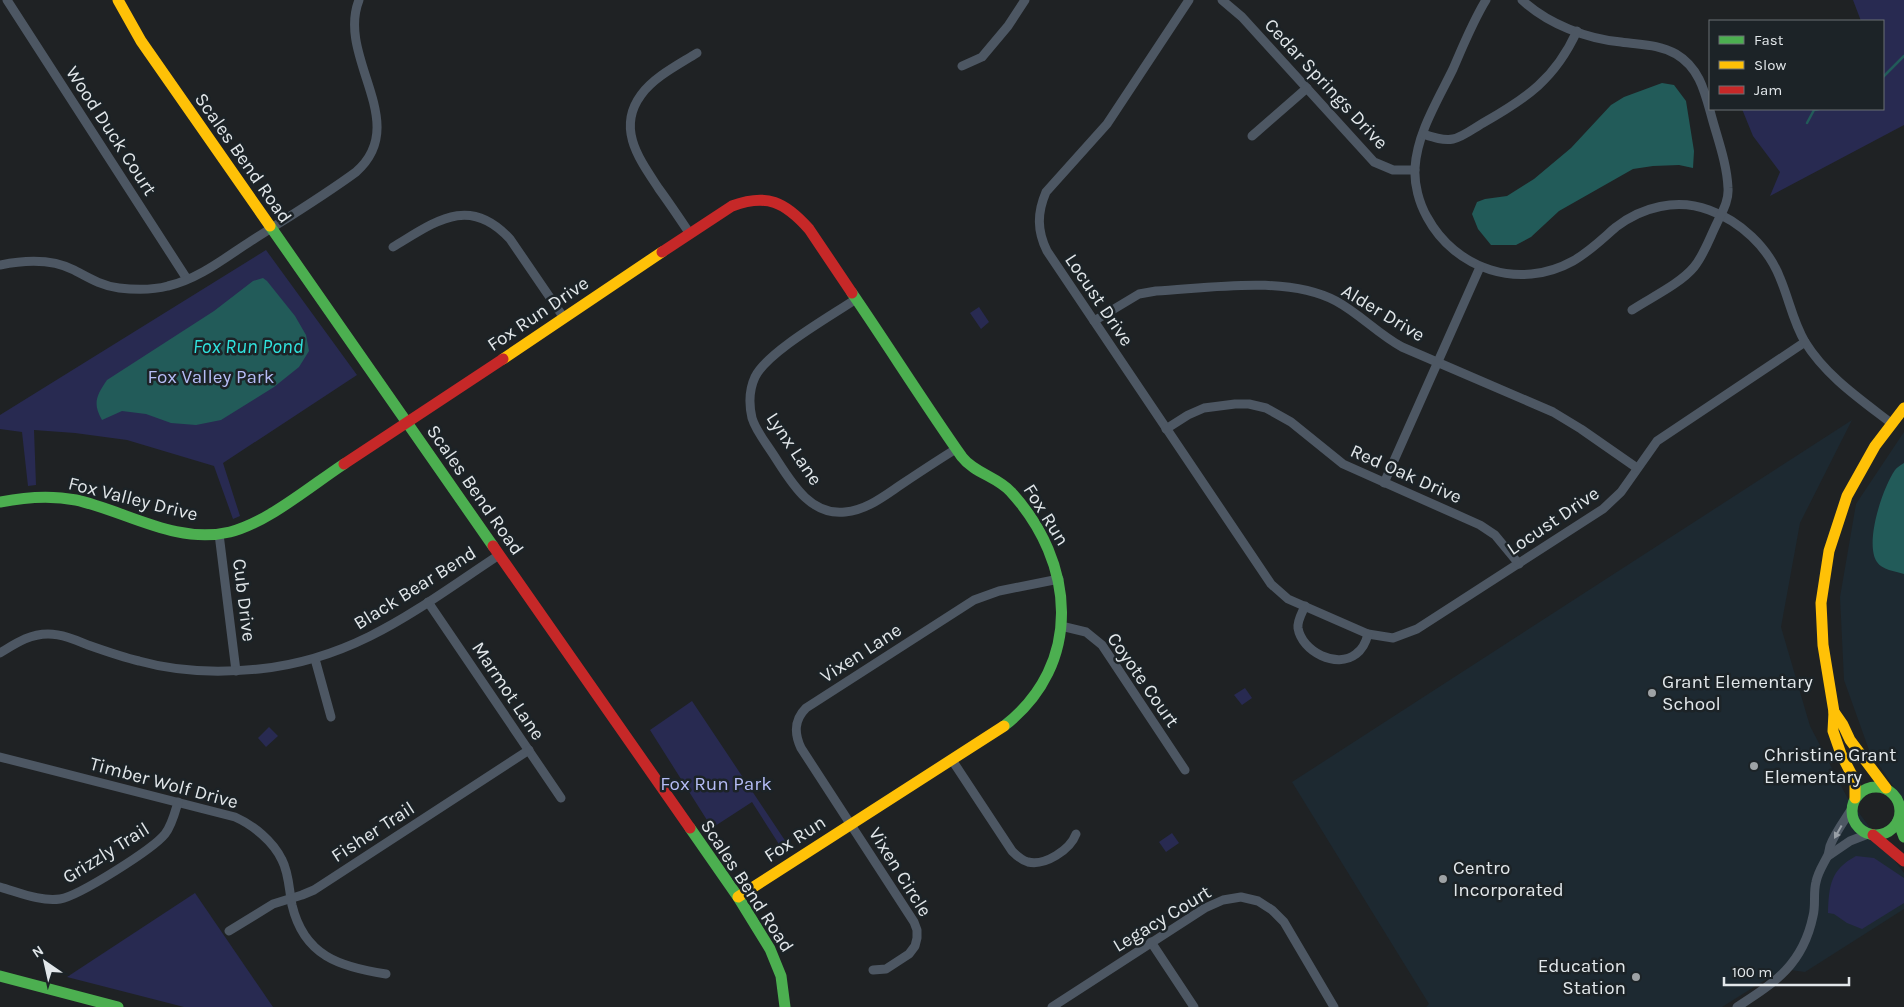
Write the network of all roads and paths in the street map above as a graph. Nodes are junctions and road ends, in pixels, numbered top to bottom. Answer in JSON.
{"nodes":[{"id":1,"x":7,"y":0,"type":"edge"},
{"id":2,"x":118,"y":0,"type":"edge"},
{"id":3,"x":359,"y":0,"type":"edge"},
{"id":4,"x":1025,"y":0,"type":"edge"},
{"id":5,"x":1189,"y":0,"type":"edge"},
{"id":6,"x":1222,"y":0,"type":"edge"},
{"id":7,"x":1486,"y":0,"type":"edge"},
{"id":8,"x":1522,"y":0,"type":"edge"},
{"id":9,"x":1577,"y":31,"type":"junction"},
{"id":10,"x":697,"y":53,"type":"dead end"},
{"id":11,"x":962,"y":66,"type":"dead end"},
{"id":12,"x":1307,"y":88,"type":"junction"},
{"id":13,"x":1709,"y":107,"type":"edge"},
{"id":14,"x":1710,"y":110,"type":"edge"},
{"id":15,"x":1423,"y":134,"type":"junction"},
{"id":16,"x":1252,"y":136,"type":"dead end"},
{"id":17,"x":1414,"y":170,"type":"junction"},
{"id":18,"x":1720,"y":215,"type":"junction"},
{"id":19,"x":272,"y":229,"type":"junction"},
{"id":20,"x":690,"y":234,"type":"junction"},
{"id":21,"x":393,"y":247,"type":"dead end"},
{"id":22,"x":0,"y":265,"type":"edge"},
{"id":23,"x":1480,"y":267,"type":"junction"},
{"id":24,"x":187,"y":279,"type":"junction"},
{"id":25,"x":856,"y":299,"type":"junction"},
{"id":26,"x":1632,"y":310,"type":"dead end"},
{"id":27,"x":564,"y":318,"type":"junction"},
{"id":28,"x":1094,"y":322,"type":"junction"},
{"id":29,"x":1805,"y":342,"type":"junction"},
{"id":30,"x":1436,"y":362,"type":"junction"},
{"id":31,"x":1904,"y":408,"type":"edge"},
{"id":32,"x":406,"y":423,"type":"junction"},
{"id":33,"x":1891,"y":423,"type":"junction"},
{"id":34,"x":1166,"y":429,"type":"junction"},
{"id":35,"x":956,"y":449,"type":"junction"},
{"id":36,"x":1637,"y":468,"type":"junction"},
{"id":37,"x":1384,"y":484,"type":"junction"},
{"id":38,"x":0,"y":502,"type":"edge"},
{"id":39,"x":219,"y":534,"type":"junction"},
{"id":40,"x":499,"y":555,"type":"junction"},
{"id":41,"x":1519,"y":564,"type":"junction"},
{"id":42,"x":1059,"y":579,"type":"junction"},
{"id":43,"x":428,"y":602,"type":"junction"},
{"id":44,"x":1305,"y":606,"type":"junction"},
{"id":45,"x":1061,"y":626,"type":"junction"},
{"id":46,"x":1368,"y":634,"type":"junction"},
{"id":47,"x":0,"y":653,"type":"edge"},
{"id":48,"x":314,"y":659,"type":"junction"},
{"id":49,"x":236,"y":671,"type":"junction"},
{"id":50,"x":1834,"y":712,"type":"junction"},
{"id":51,"x":331,"y":717,"type":"dead end"},
{"id":52,"x":529,"y":750,"type":"junction"},
{"id":53,"x":0,"y":757,"type":"edge"},
{"id":54,"x":952,"y":760,"type":"junction"},
{"id":55,"x":1185,"y":770,"type":"dead end"},
{"id":56,"x":1886,"y":788,"type":"junction"},
{"id":57,"x":561,"y":798,"type":"dead end"},
{"id":58,"x":1855,"y":798,"type":"junction"},
{"id":59,"x":178,"y":802,"type":"junction"},
{"id":60,"x":1851,"y":810,"type":"junction"},
{"id":61,"x":1898,"y":821,"type":"junction"},
{"id":62,"x":851,"y":824,"type":"junction"},
{"id":63,"x":1076,"y":834,"type":"dead end"},
{"id":64,"x":1871,"y":835,"type":"junction"},
{"id":65,"x":1904,"y":837,"type":"edge"},
{"id":66,"x":1828,"y":856,"type":"junction"},
{"id":67,"x":1904,"y":861,"type":"edge"},
{"id":68,"x":0,"y":887,"type":"edge"},
{"id":69,"x":738,"y":897,"type":"junction"},
{"id":70,"x":291,"y":899,"type":"junction"},
{"id":71,"x":229,"y":931,"type":"dead end"},
{"id":72,"x":1151,"y":942,"type":"junction"},
{"id":73,"x":873,"y":970,"type":"dead end"},
{"id":74,"x":386,"y":974,"type":"dead end"},
{"id":75,"x":0,"y":976,"type":"edge"},
{"id":76,"x":118,"y":1007,"type":"edge"},
{"id":77,"x":785,"y":1007,"type":"edge"},
{"id":78,"x":1052,"y":1007,"type":"edge"},
{"id":79,"x":1194,"y":1007,"type":"edge"},
{"id":80,"x":1334,"y":1007,"type":"edge"},
{"id":81,"x":1737,"y":1007,"type":"edge"}],
"edges":[{"from":1,"to":24,"type":"street","name":"Wood Duck Court"},
{"from":2,"to":19,"type":"street","name":"Scales Bend Road"},
{"from":3,"to":19,"type":"street"},
{"from":4,"to":11,"type":"street"},
{"from":5,"to":28,"type":"street","name":"Locust Drive"},
{"from":6,"to":12,"type":"street","name":"Cedar Springs Drive"},
{"from":7,"to":15,"type":"street","name":"Cedar Springs Drive"},
{"from":8,"to":9,"type":"street"},
{"from":9,"to":13,"type":"street"},
{"from":9,"to":15,"type":"street"},
{"from":10,"to":20,"type":"street"},
{"from":12,"to":16,"type":"street"},
{"from":12,"to":17,"type":"street","name":"Cedar Springs Drive"},
{"from":14,"to":18,"type":"street"},
{"from":15,"to":17,"type":"street","name":"Cedar Springs Drive"},
{"from":17,"to":23,"type":"street","name":"Cedar Springs Drive"},
{"from":18,"to":23,"type":"street","name":"Cedar Springs Drive"},
{"from":18,"to":26,"type":"street"},
{"from":18,"to":29,"type":"street","name":"Cedar Springs Drive"},
{"from":19,"to":24,"type":"street"},
{"from":19,"to":32,"type":"street","name":"Scales Bend Road"},
{"from":20,"to":25,"type":"street","name":"Fox Run"},
{"from":20,"to":27,"type":"street","name":"Fox Run Drive"},
{"from":21,"to":27,"type":"street"},
{"from":22,"to":24,"type":"street"},
{"from":23,"to":30,"type":"street"},
{"from":25,"to":35,"type":"street","name":"Fox Run"},
{"from":25,"to":35,"type":"street","name":"Lynx Lane"},
{"from":27,"to":32,"type":"street","name":"Fox Run Drive"},
{"from":28,"to":30,"type":"street","name":"Alder Drive"},
{"from":28,"to":34,"type":"street","name":"Locust Drive"},
{"from":29,"to":33,"type":"street","name":"Cedar Springs Drive"},
{"from":29,"to":36,"type":"street","name":"Locust Drive"},
{"from":30,"to":36,"type":"street","name":"Alder Drive"},
{"from":30,"to":37,"type":"street"},
{"from":31,"to":33,"type":"street"},
{"from":32,"to":39,"type":"street","name":"Fox Valley Drive"},
{"from":32,"to":40,"type":"street","name":"Scales Bend Road"},
{"from":33,"to":50,"type":"street"},
{"from":34,"to":37,"type":"street","name":"Red Oak Drive"},
{"from":34,"to":44,"type":"street","name":"Locust Drive"},
{"from":35,"to":42,"type":"street","name":"Fox Run"},
{"from":36,"to":41,"type":"street","name":"Locust Drive"},
{"from":37,"to":41,"type":"street","name":"Red Oak Drive"},
{"from":38,"to":39,"type":"street","name":"Fox Valley Drive"},
{"from":39,"to":49,"type":"street","name":"Cub Drive"},
{"from":40,"to":43,"type":"street","name":"Black Bear Bend"},
{"from":40,"to":69,"type":"street","name":"Scales Bend Road"},
{"from":41,"to":46,"type":"street","name":"Locust Drive"},
{"from":42,"to":45,"type":"street","name":"Fox Run"},
{"from":42,"to":62,"type":"street","name":"Vixen Lane"},
{"from":43,"to":48,"type":"street","name":"Black Bear Bend"},
{"from":43,"to":52,"type":"street","name":"Marmot Lane"},
{"from":44,"to":46,"type":"street","name":"Locust Drive"},
{"from":44,"to":46,"type":"street"},
{"from":45,"to":54,"type":"street","name":"Fox Run"},
{"from":45,"to":55,"type":"street","name":"Coyote Court"},
{"from":47,"to":49,"type":"street","name":"Black Bear Bend"},
{"from":48,"to":49,"type":"street","name":"Black Bear Bend"},
{"from":48,"to":51,"type":"street"},
{"from":50,"to":56,"type":"street"},
{"from":50,"to":58,"type":"street"},
{"from":52,"to":57,"type":"street","name":"Marmot Lane"},
{"from":52,"to":70,"type":"street","name":"Fisher Trail"},
{"from":53,"to":59,"type":"street","name":"Timber Wolf Drive"},
{"from":54,"to":62,"type":"street","name":"Fox Run"},
{"from":54,"to":63,"type":"street"},
{"from":56,"to":58,"type":"street"},
{"from":56,"to":61,"type":"street"},
{"from":58,"to":60,"type":"street"},
{"from":59,"to":68,"type":"street","name":"Grizzly Trail"},
{"from":59,"to":70,"type":"street","name":"Timber Wolf Drive"},
{"from":60,"to":64,"type":"street"},
{"from":60,"to":66,"type":"street","one_way":true},
{"from":61,"to":64,"type":"street"},
{"from":61,"to":65,"type":"street"},
{"from":62,"to":69,"type":"street","name":"Fox Run"},
{"from":62,"to":73,"type":"street","name":"Vixen Circle"},
{"from":64,"to":66,"type":"street"},
{"from":64,"to":67,"type":"street"},
{"from":66,"to":81,"type":"street"},
{"from":69,"to":77,"type":"street","name":"Scales Bend Road"},
{"from":70,"to":71,"type":"street","name":"Fisher Trail"},
{"from":70,"to":74,"type":"street","name":"Timber Wolf Drive"},
{"from":72,"to":78,"type":"street","name":"Legacy Court"},
{"from":72,"to":79,"type":"street"},
{"from":72,"to":80,"type":"street","name":"Legacy Court"},
{"from":75,"to":76,"type":"street"}]}
